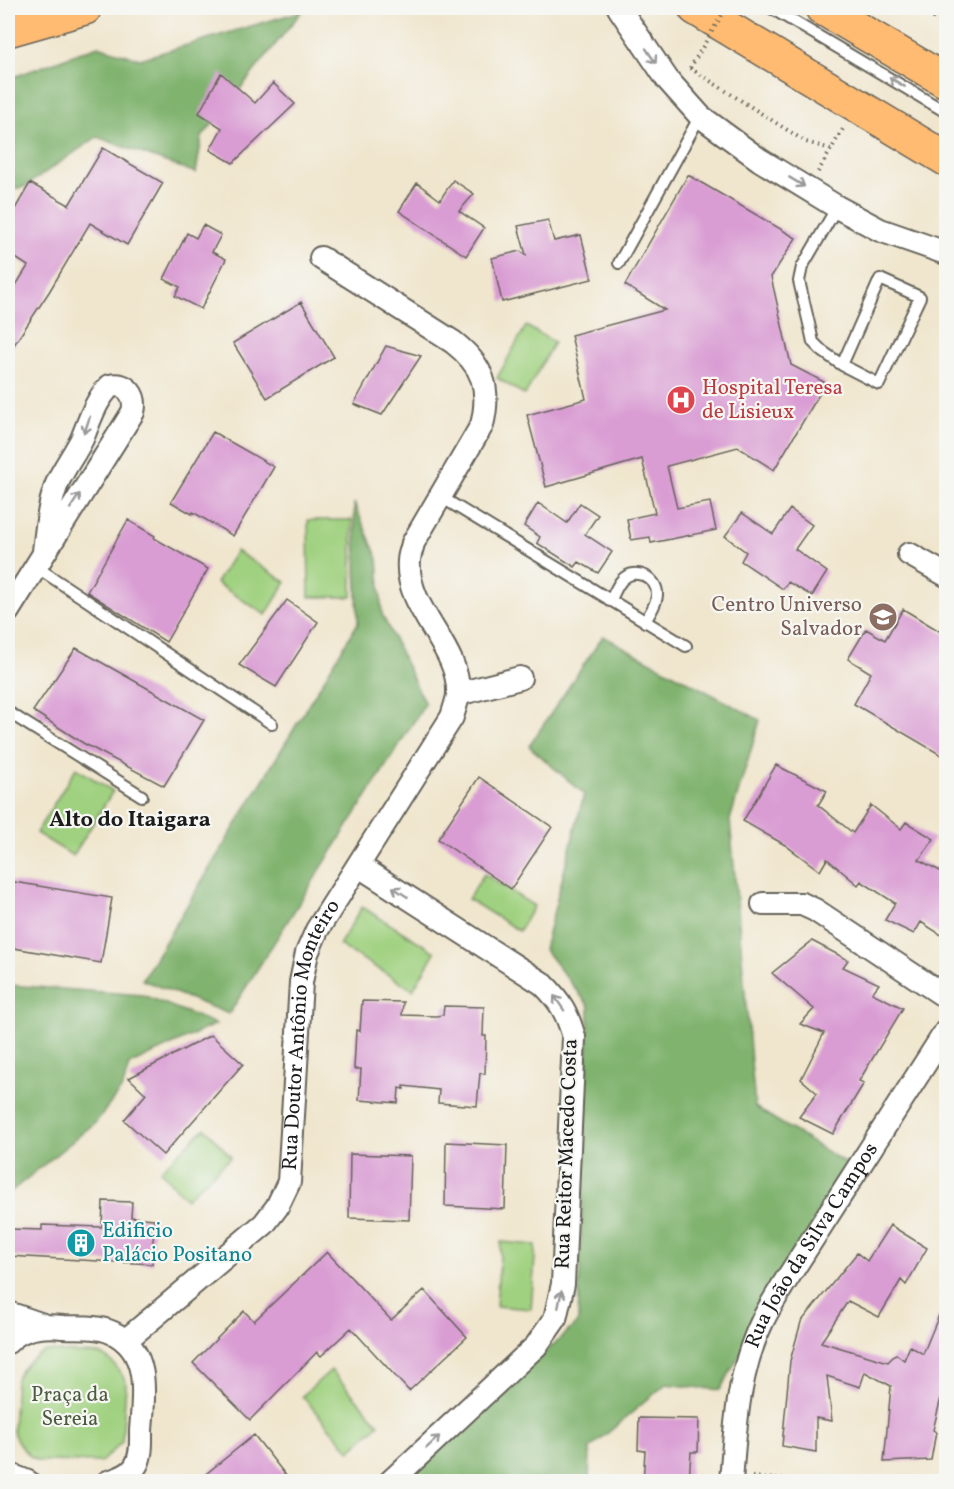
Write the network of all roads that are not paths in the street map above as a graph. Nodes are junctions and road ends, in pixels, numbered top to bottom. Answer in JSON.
{"nodes":[{"id":1,"x":85,"y":8,"type":"edge"},
{"id":2,"x":618,"y":8,"type":"edge"},
{"id":3,"x":695,"y":8,"type":"edge"},
{"id":4,"x":715,"y":8,"type":"edge"},
{"id":5,"x":771,"y":8,"type":"edge"},
{"id":6,"x":822,"y":8,"type":"edge"},
{"id":7,"x":747,"y":26,"type":"dead end"},
{"id":8,"x":8,"y":30,"type":"edge"},
{"id":9,"x":946,"y":81,"type":"edge"},
{"id":10,"x":946,"y":112,"type":"edge"},
{"id":11,"x":699,"y":116,"type":"junction"},
{"id":12,"x":946,"y":159,"type":"edge"},
{"id":13,"x":837,"y":207,"type":"junction"},
{"id":14,"x":946,"y":253,"type":"edge"},
{"id":15,"x":321,"y":258,"type":"dead end"},
{"id":16,"x":619,"y":263,"type":"dead end"},
{"id":17,"x":842,"y":365,"type":"junction"},
{"id":18,"x":441,"y":497,"type":"junction"},
{"id":19,"x":909,"y":554,"type":"dead end"},
{"id":20,"x":39,"y":558,"type":"junction"},
{"id":21,"x":946,"y":575,"type":"edge"},
{"id":22,"x":610,"y":601,"type":"junction"},
{"id":23,"x":8,"y":611,"type":"edge"},
{"id":24,"x":645,"y":622,"type":"junction"},
{"id":25,"x":686,"y":646,"type":"dead end"},
{"id":26,"x":520,"y":678,"type":"dead end"},
{"id":27,"x":458,"y":694,"type":"junction"},
{"id":28,"x":8,"y":712,"type":"edge"},
{"id":29,"x":272,"y":724,"type":"dead end"},
{"id":30,"x":142,"y":796,"type":"dead end"},
{"id":31,"x":359,"y":866,"type":"junction"},
{"id":32,"x":763,"y":904,"type":"dead end"},
{"id":33,"x":946,"y":997,"type":"edge"},
{"id":34,"x":946,"y":1031,"type":"edge"},
{"id":35,"x":8,"y":1313,"type":"edge"},
{"id":36,"x":44,"y":1325,"type":"junction"},
{"id":37,"x":126,"y":1341,"type":"junction"},
{"id":38,"x":8,"y":1342,"type":"edge"},
{"id":39,"x":8,"y":1474,"type":"edge"},
{"id":40,"x":731,"y":1479,"type":"edge"},
{"id":41,"x":113,"y":1481,"type":"edge"},
{"id":42,"x":28,"y":1482,"type":"edge"},
{"id":43,"x":390,"y":1482,"type":"edge"}],
"edges":[{"from":1,"to":8,"type":"main road"},
{"from":2,"to":11,"type":"street","one_way":true},
{"from":3,"to":12,"type":"main road"},
{"from":4,"to":7,"type":"lane"},
{"from":10,"to":5,"type":"lane","one_way":true},
{"from":6,"to":9,"type":"main road"},
{"from":11,"to":13,"type":"street","one_way":true},
{"from":11,"to":16,"type":"lane"},
{"from":13,"to":14,"type":"street"},
{"from":13,"to":17,"type":"lane"},
{"from":15,"to":18,"type":"street"},
{"from":17,"to":17,"type":"lane"},
{"from":18,"to":22,"type":"lane"},
{"from":18,"to":27,"type":"street"},
{"from":19,"to":21,"type":"street"},
{"from":20,"to":20,"type":"street","one_way":true},
{"from":20,"to":23,"type":"street"},
{"from":20,"to":29,"type":"lane"},
{"from":22,"to":24,"type":"lane"},
{"from":22,"to":24,"type":"lane"},
{"from":24,"to":25,"type":"lane"},
{"from":26,"to":27,"type":"street"},
{"from":27,"to":31,"type":"street","name":"Rua Doutor Antônio Monteiro"},
{"from":28,"to":30,"type":"lane"},
{"from":31,"to":37,"type":"street","name":"Rua Doutor Antônio Monteiro"},
{"from":43,"to":31,"type":"street","name":"Rua Reitor Macedo Costa","one_way":true},
{"from":32,"to":33,"type":"street"},
{"from":34,"to":40,"type":"street","name":"Rua João da Silva Campos"},
{"from":35,"to":36,"type":"street"},
{"from":36,"to":37,"type":"street"},
{"from":36,"to":38,"type":"street"},
{"from":37,"to":41,"type":"street"},
{"from":39,"to":42,"type":"street"}]}
